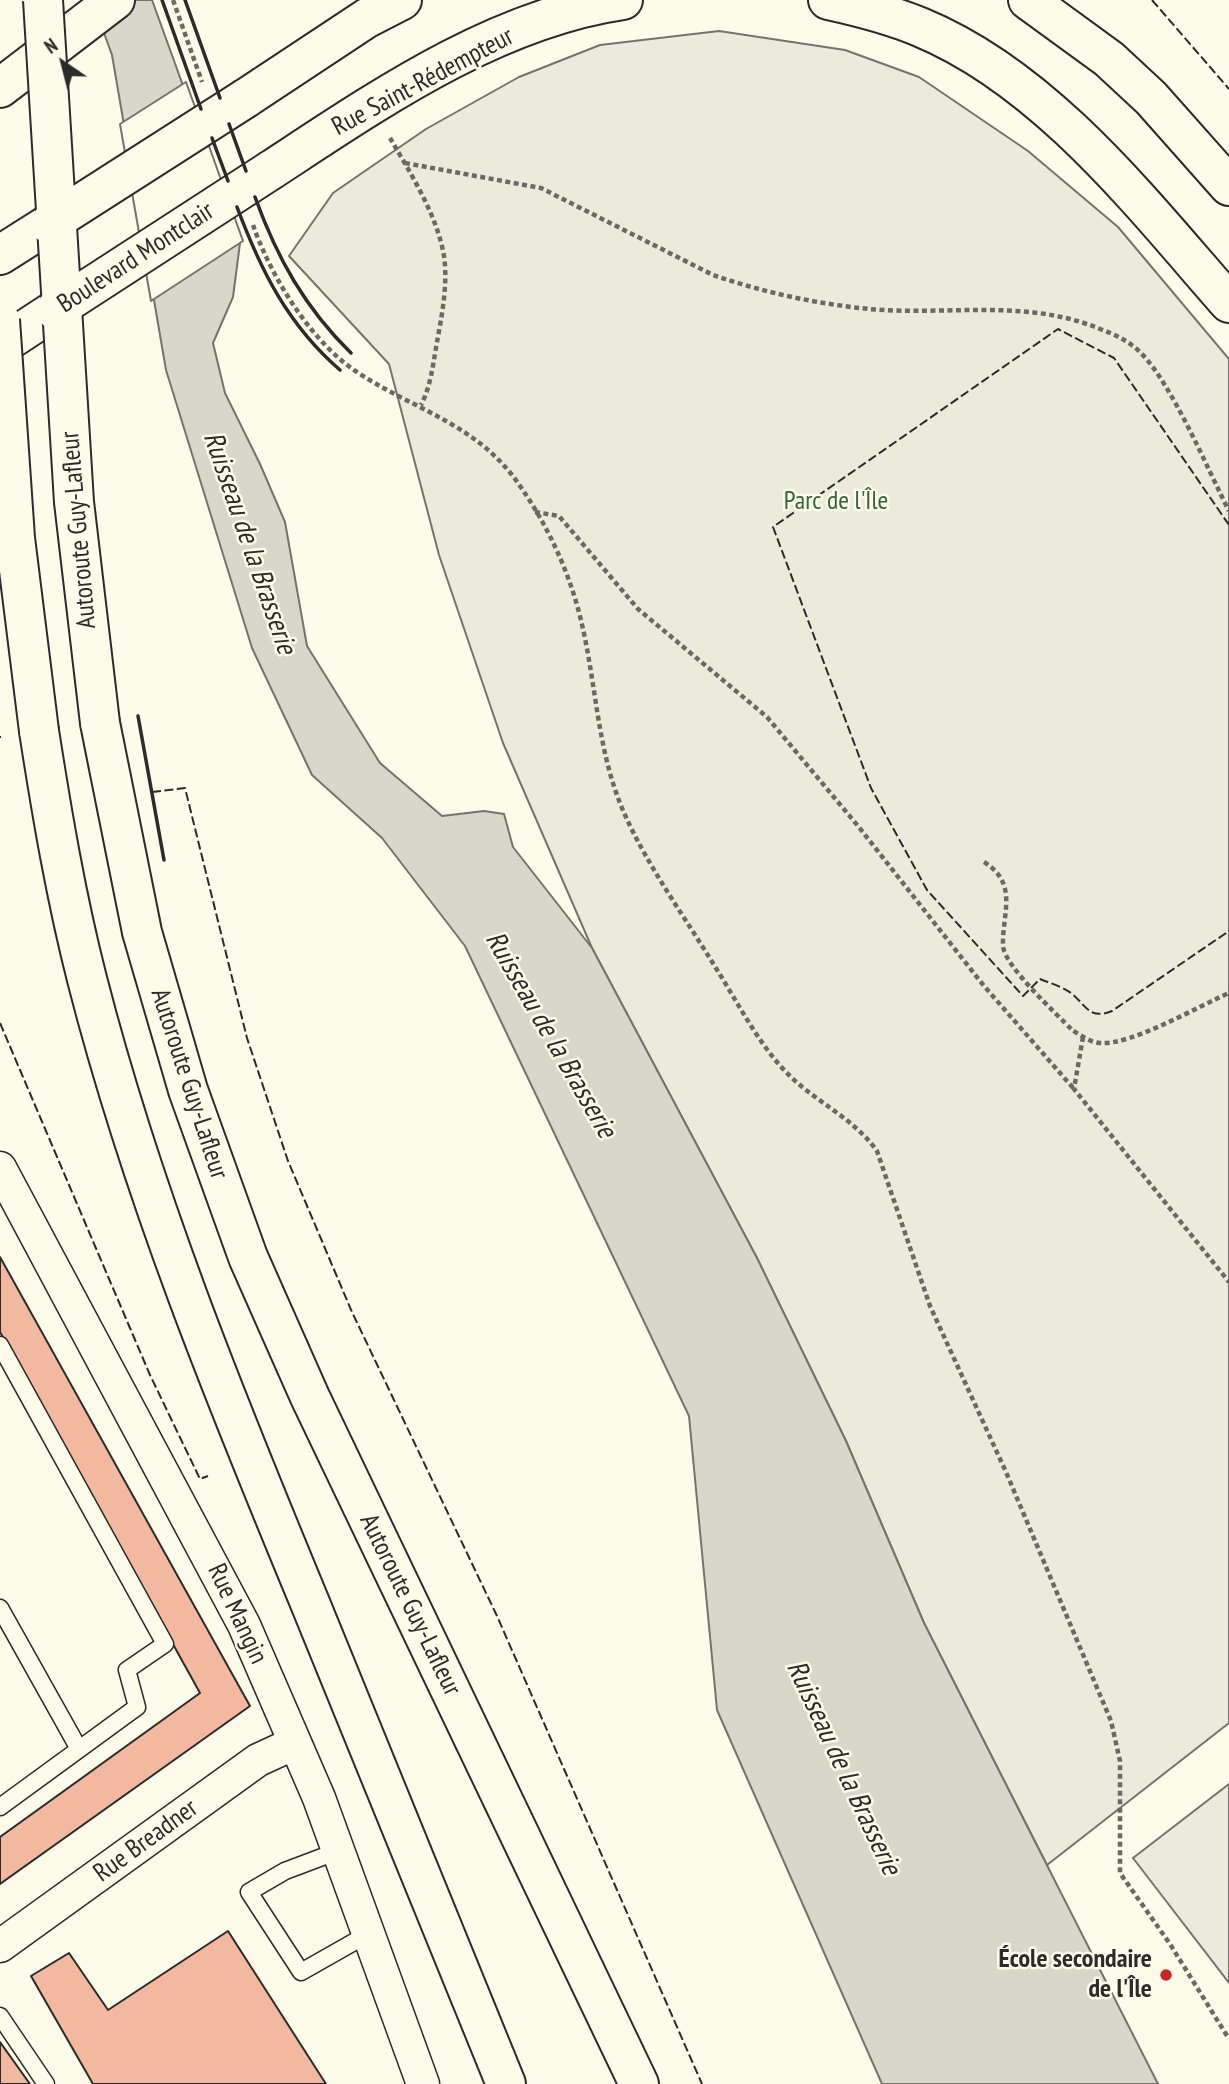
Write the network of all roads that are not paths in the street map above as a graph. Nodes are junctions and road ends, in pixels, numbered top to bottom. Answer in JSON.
{"nodes":[{"id":1,"x":43,"y":0,"type":"edge"},
{"id":2,"x":115,"y":0,"type":"edge"},
{"id":3,"x":402,"y":0,"type":"edge"},
{"id":4,"x":623,"y":0,"type":"edge"},
{"id":5,"x":828,"y":0,"type":"edge"},
{"id":6,"x":1028,"y":0,"type":"edge"},
{"id":7,"x":14,"y":78,"type":"edge"},
{"id":8,"x":271,"y":170,"type":"joint"},
{"id":9,"x":1229,"y":186,"type":"edge"},
{"id":10,"x":0,"y":256,"type":"edge"},
{"id":11,"x":1229,"y":303,"type":"edge"},
{"id":12,"x":0,"y":320,"type":"edge"},
{"id":13,"x":0,"y":346,"type":"edge"},
{"id":14,"x":0,"y":1168,"type":"edge"},
{"id":15,"x":0,"y":1345,"type":"edge"},
{"id":16,"x":0,"y":1608,"type":"edge"},
{"id":17,"x":295,"y":1743,"type":"junction"},
{"id":18,"x":79,"y":1749,"type":"junction"},
{"id":19,"x":3,"y":1798,"type":"edge"},
{"id":20,"x":338,"y":1850,"type":"junction"},
{"id":21,"x":368,"y":1934,"type":"junction"},
{"id":22,"x":0,"y":1947,"type":"edge"},
{"id":23,"x":0,"y":2016,"type":"edge"},
{"id":24,"x":46,"y":2084,"type":"edge"},
{"id":25,"x":423,"y":2084,"type":"edge"},
{"id":26,"x":506,"y":2084,"type":"edge"},
{"id":27,"x":639,"y":2084,"type":"edge"}],
"edges":[{"from":1,"to":27,"type":"main road","name":"Autoroute Guy-Lafleur","bridge":true},
{"from":2,"to":7,"type":"main road"},
{"from":3,"to":10,"type":"main road","bridge":true},
{"from":4,"to":8,"type":"main road","name":"Rue Saint-Rédempteur"},
{"from":5,"to":11,"type":"main road"},
{"from":6,"to":9,"type":"main road"},
{"from":8,"to":13,"type":"main road","name":"Boulevard Montclair","bridge":true},
{"from":12,"to":26,"type":"main road","bridge":true},
{"from":14,"to":17,"type":"street","name":"Rue Mangin"},
{"from":15,"to":18,"type":"lane"},
{"from":16,"to":18,"type":"lane"},
{"from":17,"to":20,"type":"street","name":"Rue Mangin"},
{"from":17,"to":22,"type":"street","name":"Rue Breadner"},
{"from":18,"to":19,"type":"lane"},
{"from":20,"to":21,"type":"street","name":"Rue Mangin"},
{"from":20,"to":21,"type":"lane"},
{"from":21,"to":25,"type":"street","name":"Rue Mangin"},
{"from":23,"to":24,"type":"lane"}]}
